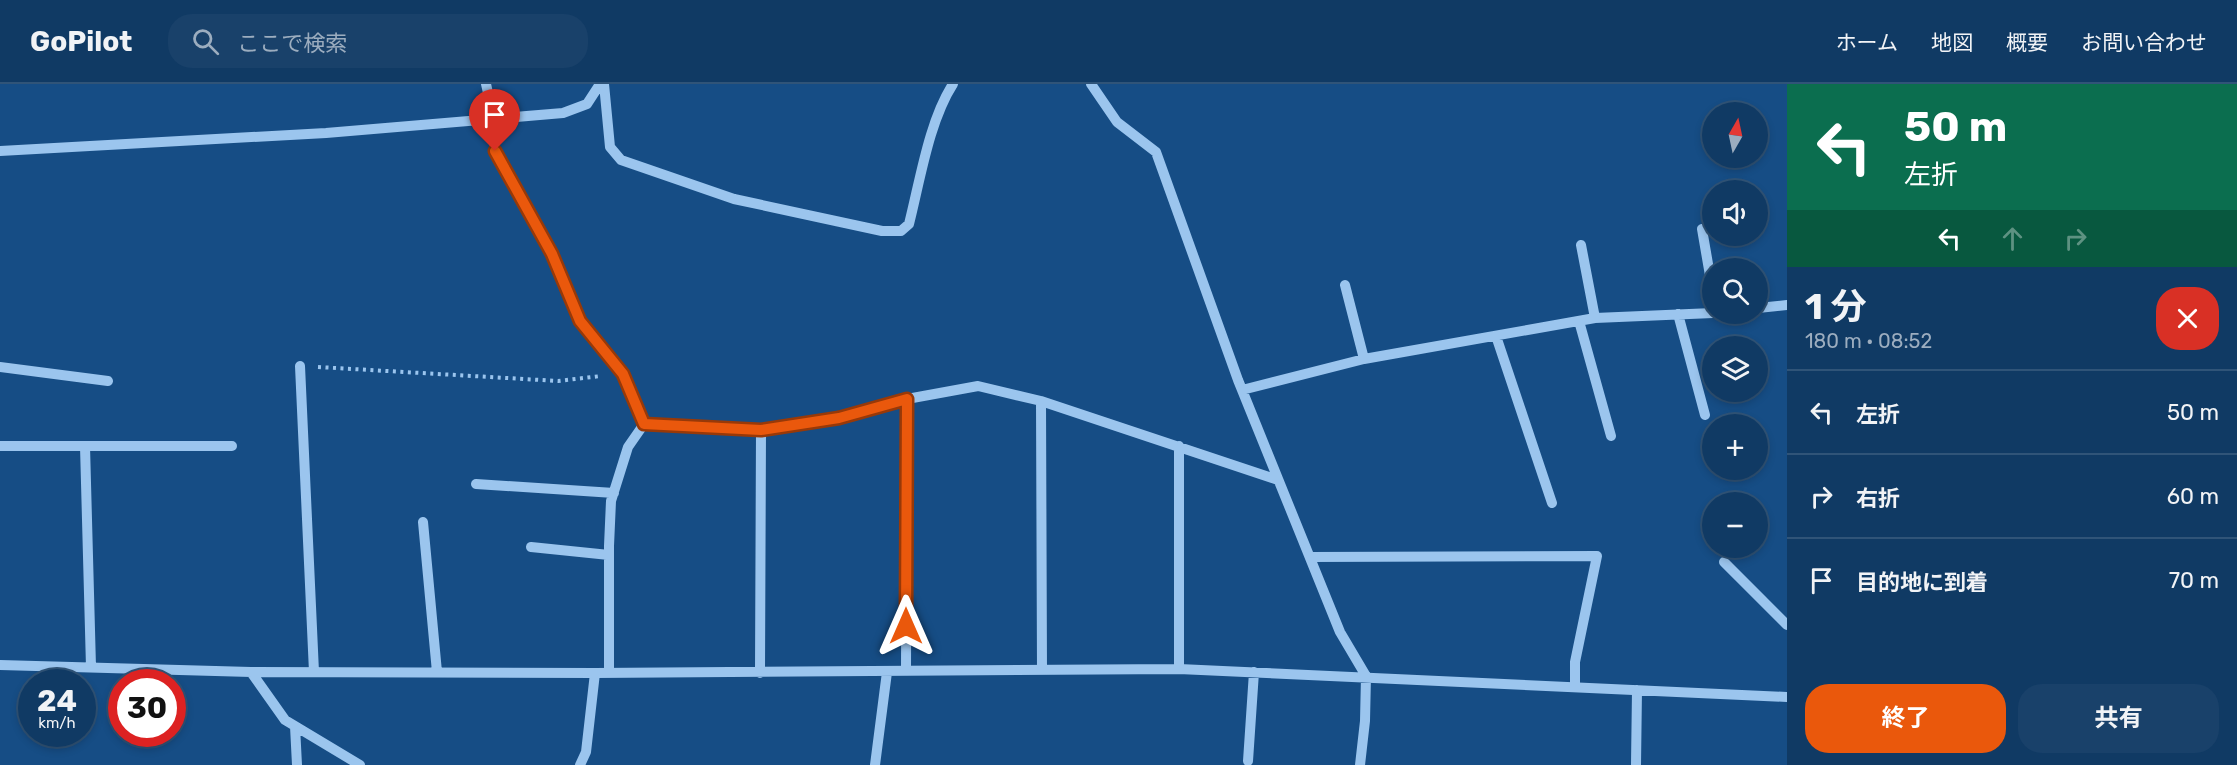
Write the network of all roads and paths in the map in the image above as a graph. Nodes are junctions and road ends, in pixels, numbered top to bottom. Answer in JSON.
{"nodes":[{"id":1,"x":486,"y":84,"type":"edge"},
{"id":2,"x":600,"y":84,"type":"edge"},
{"id":3,"x":604,"y":84,"type":"edge"},
{"id":4,"x":953,"y":84,"type":"edge"},
{"id":5,"x":1091,"y":84,"type":"edge"},
{"id":6,"x":494,"y":120,"type":"junction"},
{"id":7,"x":0,"y":151,"type":"edge"},
{"id":8,"x":1581,"y":245,"type":"dead end"},
{"id":9,"x":1345,"y":285,"type":"dead end"},
{"id":10,"x":1787,"y":305,"type":"edge"},
{"id":11,"x":1768,"y":307,"type":"edge"},
{"id":12,"x":1702,"y":313,"type":"edge"},
{"id":13,"x":1678,"y":314,"type":"junction"},
{"id":14,"x":1595,"y":318,"type":"junction"},
{"id":15,"x":1579,"y":321,"type":"junction"},
{"id":16,"x":1496,"y":336,"type":"junction"},
{"id":17,"x":1364,"y":359,"type":"junction"},
{"id":18,"x":300,"y":366,"type":"joint"},
{"id":19,"x":0,"y":367,"type":"edge"},
{"id":20,"x":623,"y":374,"type":"junction"},
{"id":21,"x":108,"y":381,"type":"dead end"},
{"id":22,"x":1242,"y":390,"type":"junction"},
{"id":23,"x":907,"y":399,"type":"junction"},
{"id":24,"x":1041,"y":401,"type":"junction"},
{"id":25,"x":1705,"y":414,"type":"edge"},
{"id":26,"x":644,"y":424,"type":"junction"},
{"id":27,"x":761,"y":430,"type":"junction"},
{"id":28,"x":1611,"y":436,"type":"dead end"},
{"id":29,"x":85,"y":446,"type":"junction"},
{"id":30,"x":232,"y":446,"type":"dead end"},
{"id":31,"x":1179,"y":446,"type":"junction"},
{"id":32,"x":0,"y":447,"type":"edge"},
{"id":33,"x":1278,"y":480,"type":"junction"},
{"id":34,"x":476,"y":484,"type":"dead end"},
{"id":35,"x":614,"y":493,"type":"junction"},
{"id":36,"x":1552,"y":503,"type":"dead end"},
{"id":37,"x":423,"y":522,"type":"dead end"},
{"id":38,"x":531,"y":547,"type":"dead end"},
{"id":39,"x":609,"y":555,"type":"junction"},
{"id":40,"x":1310,"y":557,"type":"junction"},
{"id":41,"x":1724,"y":562,"type":"dead end"},
{"id":42,"x":1787,"y":625,"type":"edge"},
{"id":43,"x":0,"y":665,"type":"edge"},
{"id":44,"x":91,"y":667,"type":"junction"},
{"id":45,"x":1179,"y":669,"type":"junction"},
{"id":46,"x":1042,"y":670,"type":"junction"},
{"id":47,"x":906,"y":671,"type":"junction"},
{"id":48,"x":252,"y":672,"type":"junction"},
{"id":49,"x":314,"y":672,"type":"junction"},
{"id":50,"x":437,"y":672,"type":"junction"},
{"id":51,"x":609,"y":672,"type":"junction"},
{"id":52,"x":887,"y":672,"type":"junction"},
{"id":53,"x":1254,"y":672,"type":"junction"},
{"id":54,"x":760,"y":673,"type":"junction"},
{"id":55,"x":595,"y":674,"type":"junction"},
{"id":56,"x":1366,"y":676,"type":"junction"},
{"id":57,"x":1575,"y":687,"type":"junction"},
{"id":58,"x":1637,"y":690,"type":"junction"},
{"id":59,"x":1787,"y":697,"type":"edge"},
{"id":60,"x":295,"y":726,"type":"junction"},
{"id":61,"x":1248,"y":761,"type":"dead end"},
{"id":62,"x":297,"y":765,"type":"edge"},
{"id":63,"x":360,"y":765,"type":"edge"},
{"id":64,"x":580,"y":765,"type":"edge"},
{"id":65,"x":875,"y":765,"type":"edge"},
{"id":66,"x":1360,"y":765,"type":"edge"},
{"id":67,"x":1636,"y":765,"type":"edge"}],
"edges":[{"from":1,"to":6,"type":"street"},
{"from":2,"to":6,"type":"street"},
{"from":3,"to":4,"type":"street"},
{"from":5,"to":22,"type":"street"},
{"from":6,"to":7,"type":"street"},
{"from":6,"to":20,"type":"street"},
{"from":8,"to":14,"type":"street"},
{"from":9,"to":17,"type":"street"},
{"from":10,"to":11,"type":"street"},
{"from":12,"to":13,"type":"street"},
{"from":13,"to":14,"type":"street"},
{"from":13,"to":25,"type":"street"},
{"from":14,"to":15,"type":"street"},
{"from":15,"to":16,"type":"street"},
{"from":15,"to":28,"type":"street"},
{"from":16,"to":17,"type":"street"},
{"from":16,"to":36,"type":"street"},
{"from":17,"to":22,"type":"street"},
{"from":18,"to":20,"type":"path"},
{"from":18,"to":49,"type":"street"},
{"from":19,"to":21,"type":"street"},
{"from":20,"to":26,"type":"street"},
{"from":22,"to":33,"type":"street"},
{"from":23,"to":24,"type":"street"},
{"from":23,"to":27,"type":"street"},
{"from":23,"to":47,"type":"street"},
{"from":24,"to":31,"type":"street"},
{"from":24,"to":46,"type":"street"},
{"from":26,"to":27,"type":"street"},
{"from":26,"to":35,"type":"street"},
{"from":27,"to":54,"type":"street"},
{"from":29,"to":30,"type":"street"},
{"from":29,"to":32,"type":"street"},
{"from":29,"to":44,"type":"street"},
{"from":31,"to":33,"type":"street"},
{"from":31,"to":45,"type":"street"},
{"from":33,"to":40,"type":"street"},
{"from":34,"to":35,"type":"street"},
{"from":35,"to":39,"type":"street"},
{"from":37,"to":50,"type":"street"},
{"from":38,"to":39,"type":"street"},
{"from":39,"to":51,"type":"street"},
{"from":40,"to":56,"type":"street"},
{"from":40,"to":57,"type":"street"},
{"from":41,"to":42,"type":"street"},
{"from":43,"to":44,"type":"street"},
{"from":44,"to":48,"type":"street"},
{"from":45,"to":46,"type":"street"},
{"from":45,"to":53,"type":"street"},
{"from":46,"to":47,"type":"street"},
{"from":47,"to":52,"type":"street"},
{"from":48,"to":49,"type":"street"},
{"from":48,"to":60,"type":"street"},
{"from":49,"to":50,"type":"street"},
{"from":50,"to":55,"type":"street"},
{"from":51,"to":54,"type":"street"},
{"from":51,"to":55,"type":"street"},
{"from":52,"to":54,"type":"street"},
{"from":52,"to":65,"type":"street"},
{"from":53,"to":56,"type":"street"},
{"from":53,"to":61,"type":"street"},
{"from":55,"to":64,"type":"street"},
{"from":56,"to":57,"type":"street"},
{"from":56,"to":66,"type":"street"},
{"from":57,"to":58,"type":"street"},
{"from":58,"to":59,"type":"street"},
{"from":58,"to":67,"type":"street"},
{"from":60,"to":62,"type":"street"},
{"from":60,"to":63,"type":"street"}]}
